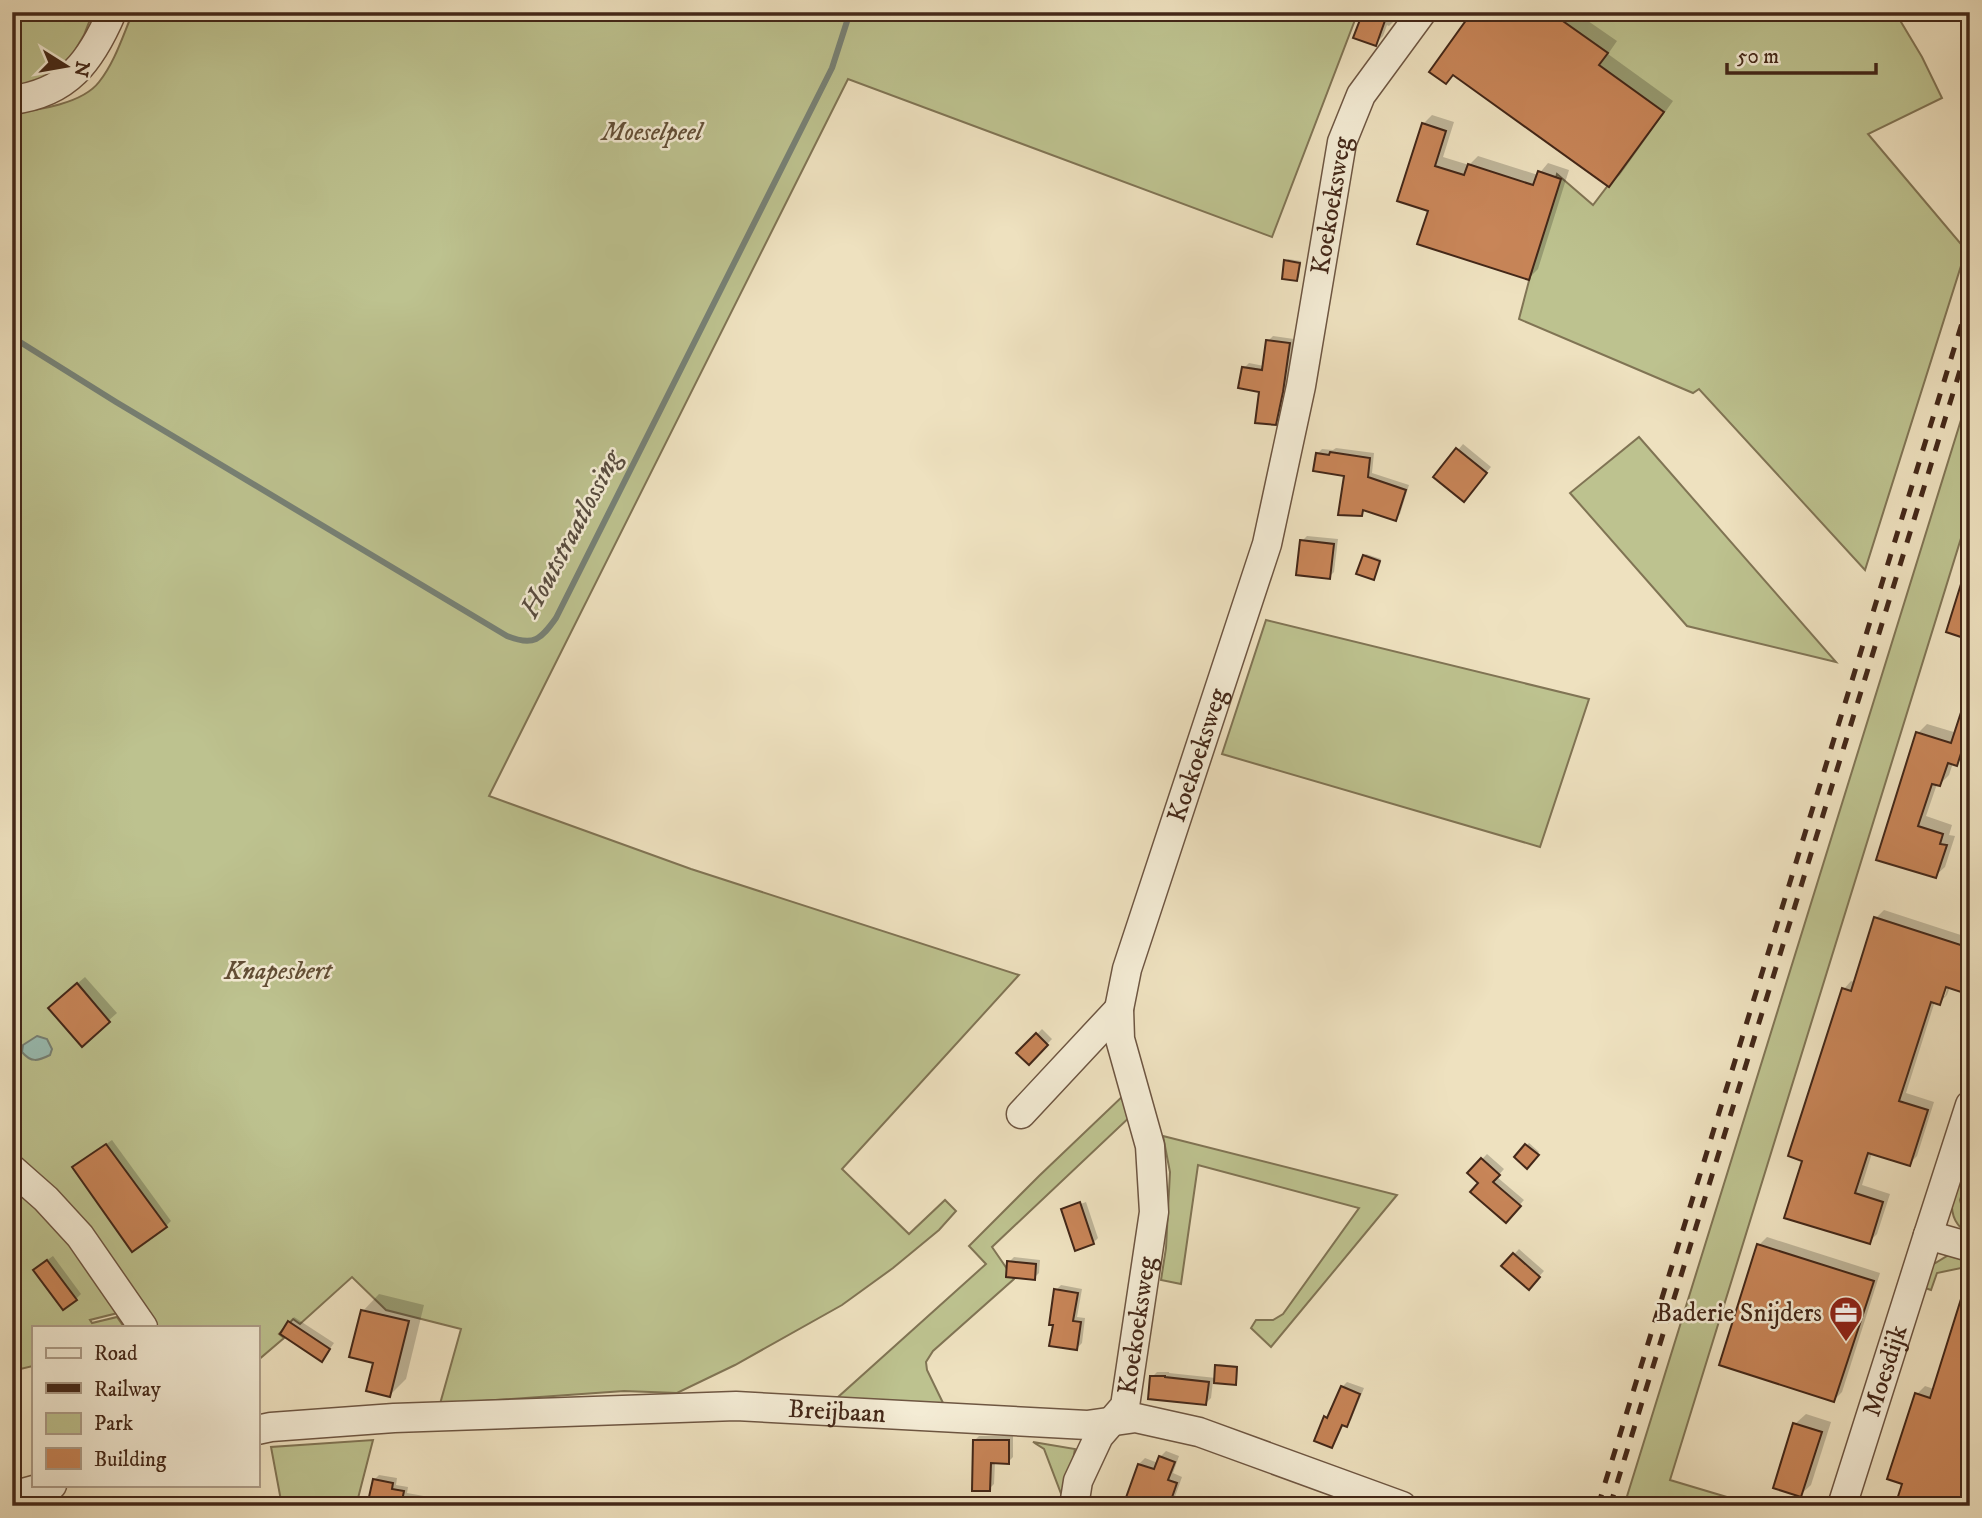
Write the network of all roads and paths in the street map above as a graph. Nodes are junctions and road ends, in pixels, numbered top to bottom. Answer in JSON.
{"nodes":[{"id":1,"x":112,"y":12,"type":"edge"},
{"id":2,"x":1422,"y":12,"type":"edge"},
{"id":3,"x":12,"y":100,"type":"edge"},
{"id":4,"x":1119,"y":1009,"type":"junction"},
{"id":5,"x":1970,"y":1105,"type":"edge"},
{"id":6,"x":1021,"y":1114,"type":"dead end"},
{"id":7,"x":12,"y":1169,"type":"edge"},
{"id":8,"x":1928,"y":1235,"type":"junction"},
{"id":9,"x":1970,"y":1247,"type":"edge"},
{"id":10,"x":141,"y":1326,"type":"edge"},
{"id":11,"x":1113,"y":1421,"type":"junction"},
{"id":12,"x":259,"y":1430,"type":"edge"},
{"id":13,"x":48,"y":1486,"type":"edge"},
{"id":14,"x":12,"y":1496,"type":"edge"},
{"id":15,"x":1074,"y":1506,"type":"edge"},
{"id":16,"x":1402,"y":1506,"type":"edge"},
{"id":17,"x":1842,"y":1506,"type":"edge"}],
"edges":[{"from":1,"to":3,"type":"street"},
{"from":2,"to":4,"type":"street","name":"Koekoeksweg"},
{"from":4,"to":6,"type":"street"},
{"from":4,"to":11,"type":"street","name":"Koekoeksweg"},
{"from":5,"to":8,"type":"street","name":"Moesdijk"},
{"from":7,"to":10,"type":"street"},
{"from":8,"to":9,"type":"street"},
{"from":8,"to":17,"type":"street","name":"Moesdijk"},
{"from":11,"to":12,"type":"street","name":"Breijbaan"},
{"from":11,"to":15,"type":"street","name":"Koekoeksweg"},
{"from":11,"to":16,"type":"street","name":"Breijbaan"},
{"from":13,"to":14,"type":"street"}]}
